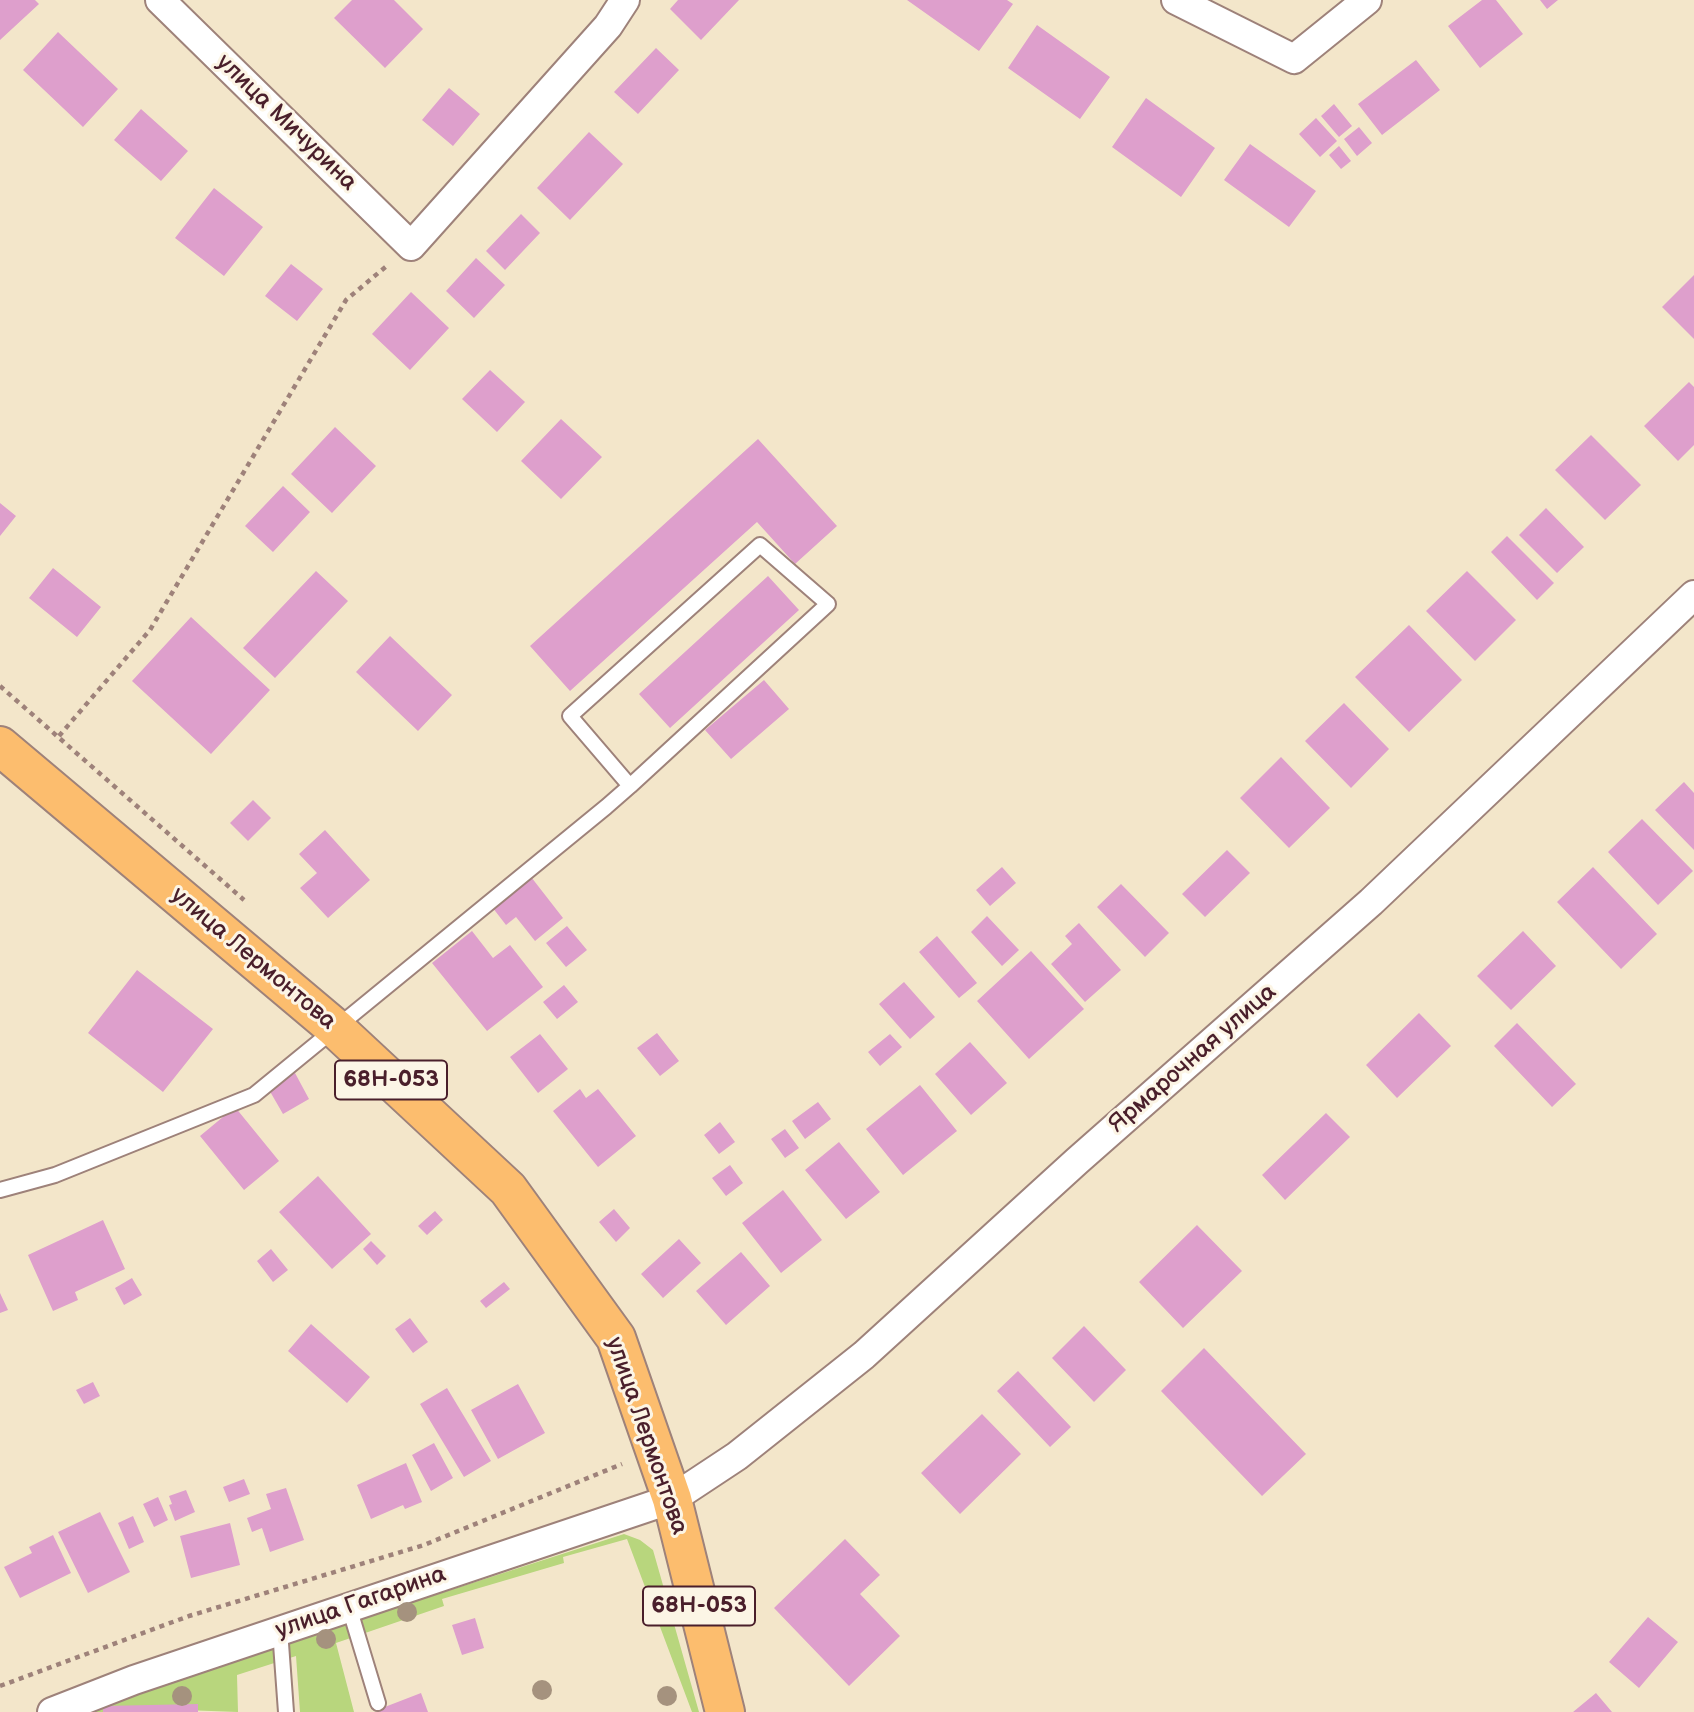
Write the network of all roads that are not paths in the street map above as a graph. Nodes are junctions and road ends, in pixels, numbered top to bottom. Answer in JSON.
{"nodes":[{"id":1,"x":160,"y":0,"type":"edge"},
{"id":2,"x":625,"y":0,"type":"edge"},
{"id":3,"x":1176,"y":0,"type":"edge"},
{"id":4,"x":1367,"y":0,"type":"edge"},
{"id":5,"x":1694,"y":595,"type":"edge"},
{"id":6,"x":0,"y":746,"type":"edge"},
{"id":7,"x":630,"y":786,"type":"junction"},
{"id":8,"x":335,"y":1028,"type":"junction"},
{"id":9,"x":0,"y":1190,"type":"edge"},
{"id":10,"x":672,"y":1499,"type":"junction"},
{"id":11,"x":349,"y":1607,"type":"junction"},
{"id":12,"x":280,"y":1630,"type":"junction"},
{"id":13,"x":379,"y":1703,"type":"dead end"},
{"id":14,"x":52,"y":1712,"type":"edge"},
{"id":15,"x":286,"y":1712,"type":"edge"},
{"id":16,"x":725,"y":1712,"type":"edge"}],
"edges":[{"from":1,"to":2,"type":"street","name":"улица Мичурина"},
{"from":3,"to":4,"type":"street"},
{"from":5,"to":10,"type":"street","name":"Ярмарочная улица"},
{"from":6,"to":8,"type":"main road","name":"улица Лермонтова","number":"68Н-053"},
{"from":7,"to":7,"type":"lane"},
{"from":7,"to":8,"type":"lane"},
{"from":8,"to":9,"type":"lane"},
{"from":8,"to":10,"type":"main road","name":"улица Лермонтова","number":"68Н-053"},
{"from":10,"to":11,"type":"street","name":"улица Гагарина"},
{"from":10,"to":16,"type":"main road","name":"улица Лермонтова","number":"68Н-053"},
{"from":11,"to":12,"type":"street","name":"улица Гагарина"},
{"from":11,"to":13,"type":"lane"},
{"from":12,"to":14,"type":"street","name":"улица Гагарина"},
{"from":12,"to":15,"type":"lane"}]}
